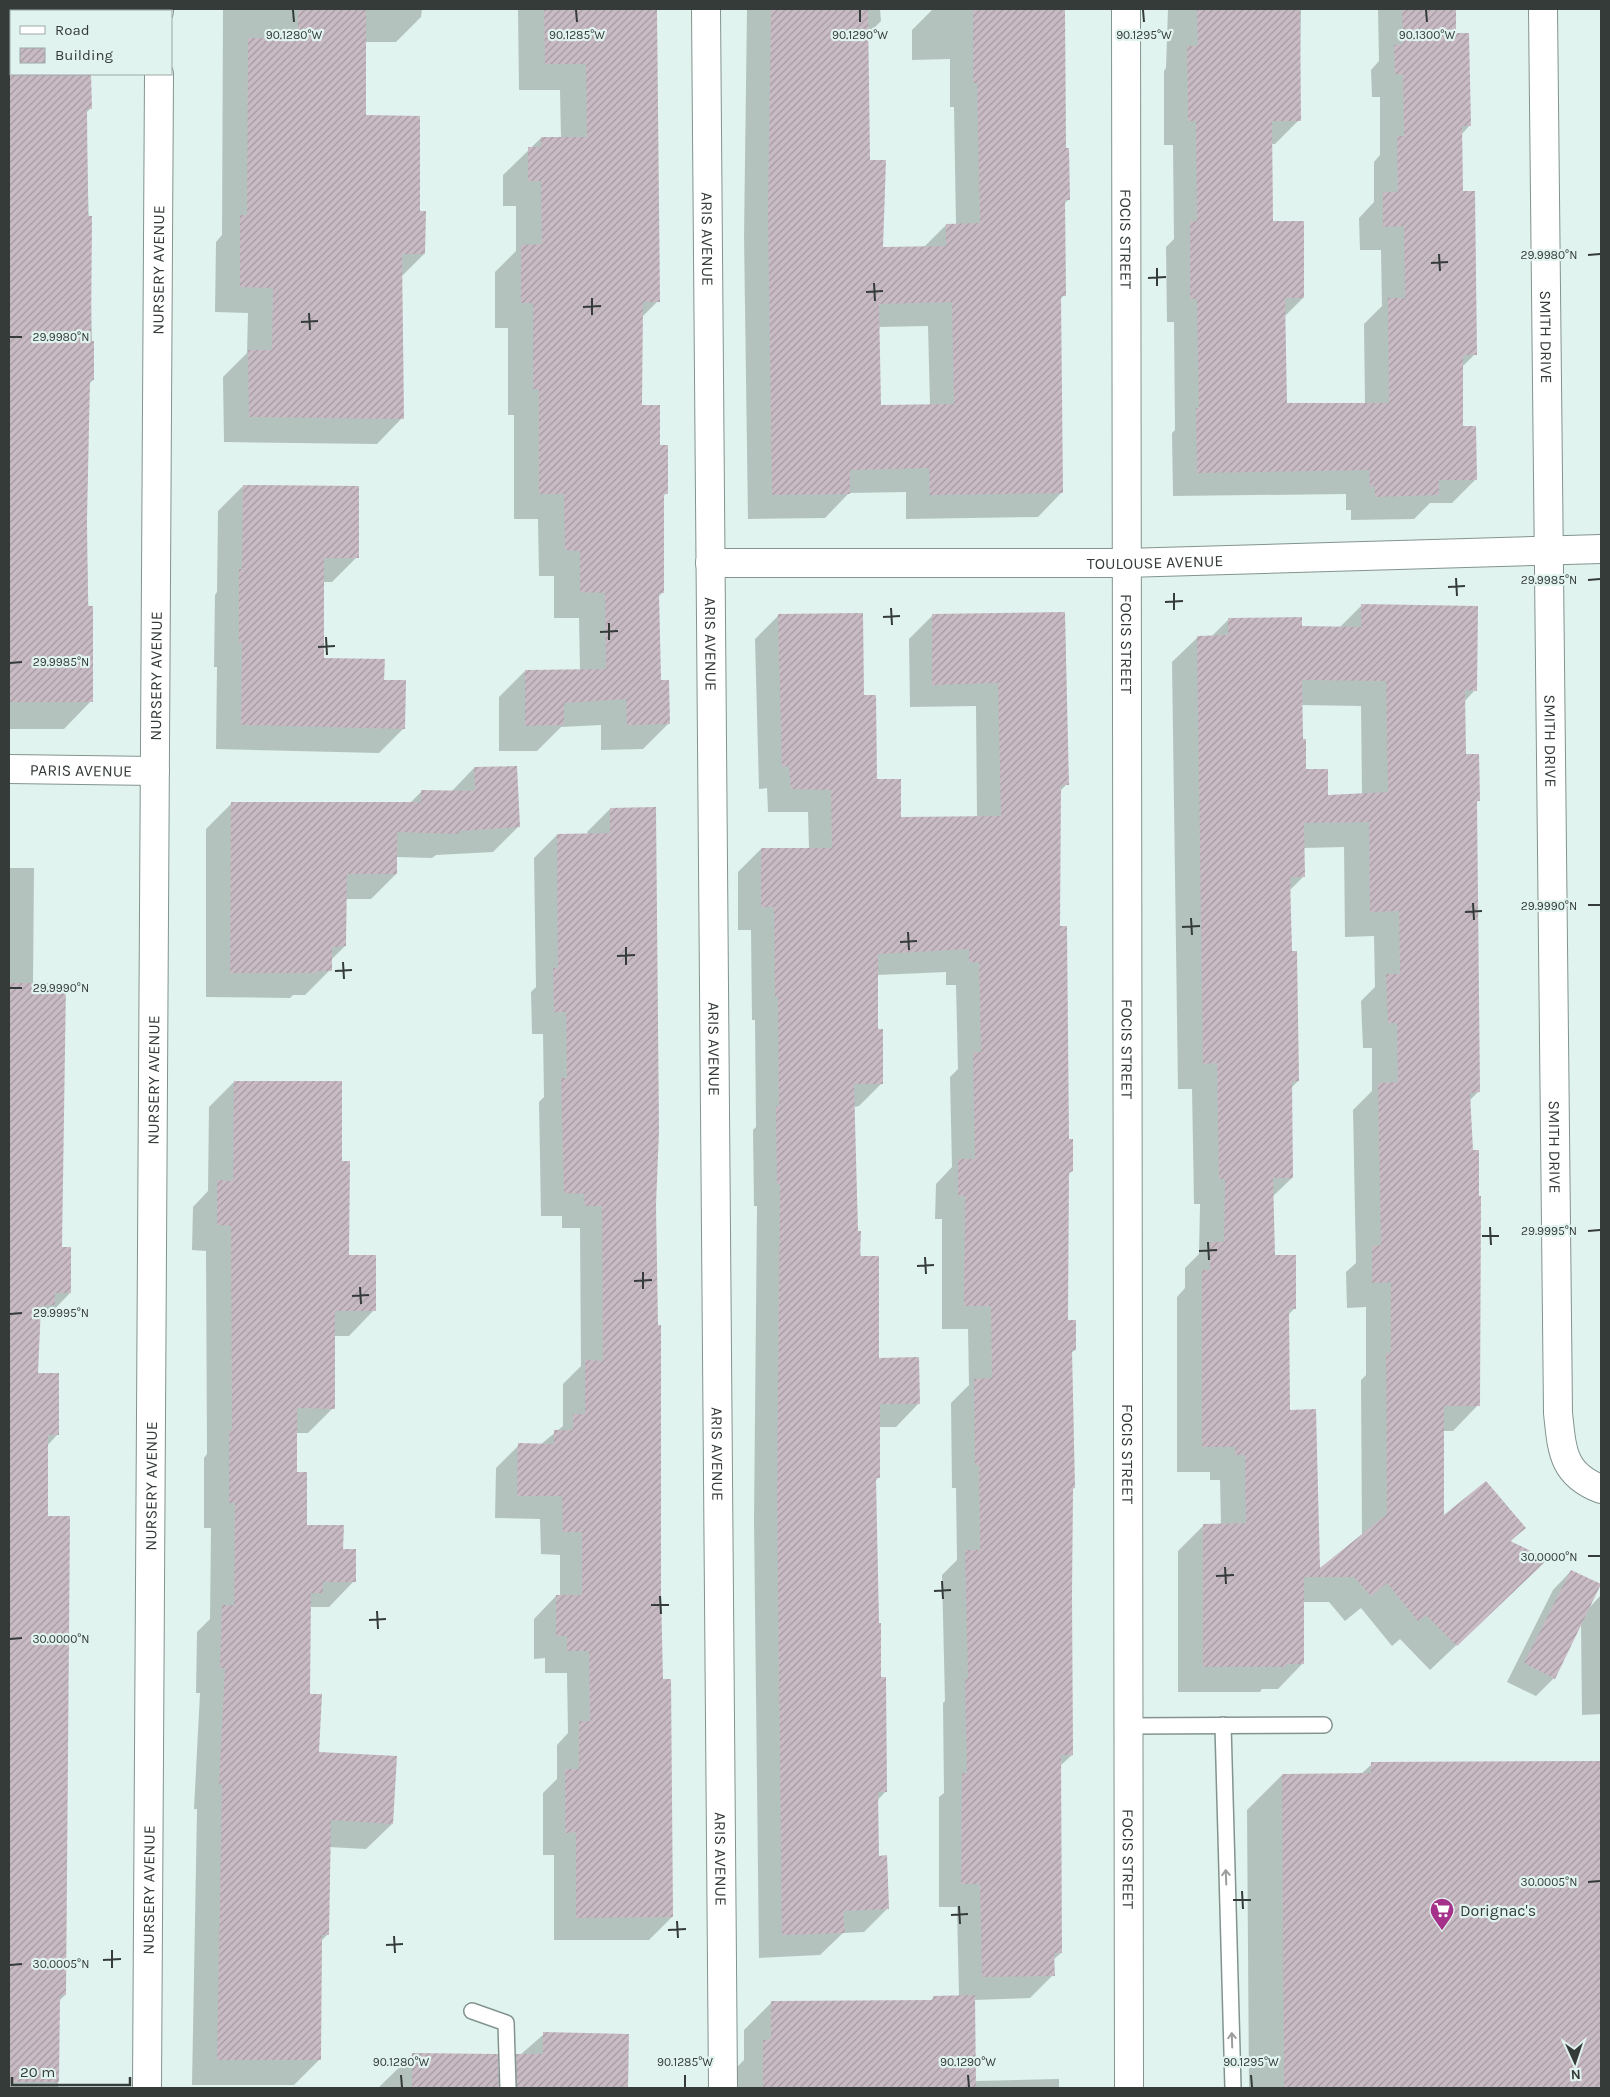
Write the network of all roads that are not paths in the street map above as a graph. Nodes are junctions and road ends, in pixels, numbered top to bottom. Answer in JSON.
{"nodes":[{"id":1,"x":706,"y":9,"type":"edge"},
{"id":2,"x":1126,"y":9,"type":"edge"},
{"id":3,"x":1543,"y":9,"type":"edge"},
{"id":4,"x":158,"y":75,"type":"edge"},
{"id":5,"x":1548,"y":549,"type":"junction"},
{"id":6,"x":1601,"y":549,"type":"edge"},
{"id":7,"x":710,"y":563,"type":"junction"},
{"id":8,"x":1125,"y":563,"type":"junction"},
{"id":9,"x":9,"y":769,"type":"edge"},
{"id":10,"x":155,"y":771,"type":"junction"},
{"id":11,"x":1601,"y":1489,"type":"edge"},
{"id":12,"x":1223,"y":1725,"type":"junction"},
{"id":13,"x":1324,"y":1725,"type":"dead end"},
{"id":14,"x":1128,"y":1726,"type":"junction"},
{"id":15,"x":472,"y":2011,"type":"dead end"},
{"id":16,"x":147,"y":2088,"type":"edge"},
{"id":17,"x":508,"y":2088,"type":"edge"},
{"id":18,"x":723,"y":2088,"type":"edge"},
{"id":19,"x":1129,"y":2088,"type":"edge"},
{"id":20,"x":1233,"y":2088,"type":"edge"}],
"edges":[{"from":1,"to":7,"type":"street","name":"ARIS AVENUE"},
{"from":2,"to":8,"type":"street","name":"FOCIS STREET"},
{"from":3,"to":5,"type":"street","name":"SMITH DRIVE"},
{"from":4,"to":10,"type":"street","name":"NURSERY AVENUE"},
{"from":5,"to":6,"type":"street","name":"TOULOUSE AVENUE"},
{"from":5,"to":8,"type":"street","name":"TOULOUSE AVENUE"},
{"from":5,"to":11,"type":"street","name":"SMITH DRIVE"},
{"from":7,"to":8,"type":"street","name":"TOULOUSE AVENUE"},
{"from":7,"to":18,"type":"street","name":"ARIS AVENUE"},
{"from":8,"to":14,"type":"street","name":"FOCIS STREET"},
{"from":9,"to":10,"type":"street","name":"PARIS AVENUE"},
{"from":10,"to":16,"type":"street","name":"NURSERY AVENUE"},
{"from":12,"to":13,"type":"lane"},
{"from":12,"to":14,"type":"lane"},
{"from":20,"to":12,"type":"lane","one_way":true},
{"from":14,"to":19,"type":"street","name":"FOCIS STREET"},
{"from":15,"to":17,"type":"lane"}]}
